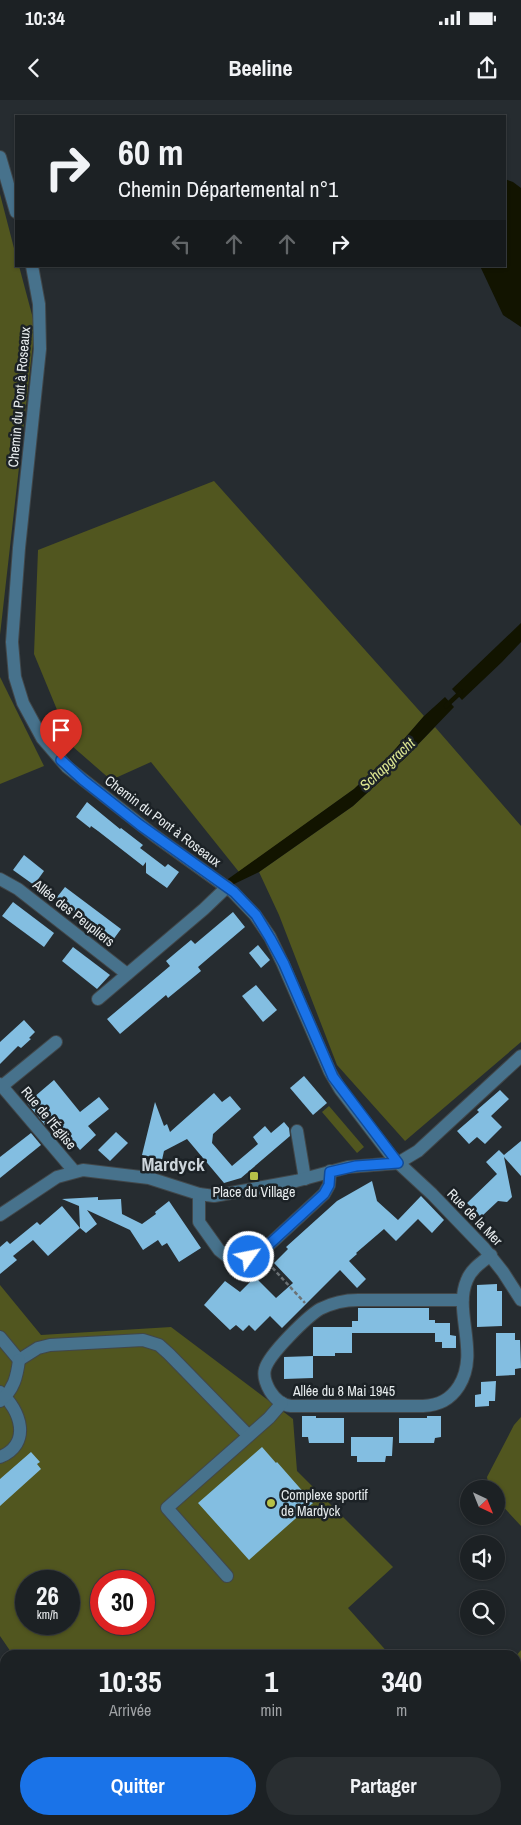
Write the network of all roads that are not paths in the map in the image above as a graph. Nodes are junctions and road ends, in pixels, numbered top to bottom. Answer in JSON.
{"nodes":[{"id":1,"x":0,"y":157,"type":"edge"},
{"id":2,"x":15,"y":209,"type":"edge"},
{"id":3,"x":32,"y":267,"type":"edge"},
{"id":4,"x":0,"y":879,"type":"edge"},
{"id":5,"x":227,"y":887,"type":"junction"},
{"id":6,"x":127,"y":974,"type":"junction"},
{"id":7,"x":98,"y":999,"type":"dead end"},
{"id":8,"x":56,"y":1042,"type":"dead end"},
{"id":9,"x":521,"y":1056,"type":"edge"},
{"id":10,"x":1,"y":1085,"type":"edge"},
{"id":11,"x":297,"y":1131,"type":"dead end"},
{"id":12,"x":398,"y":1163,"type":"junction"},
{"id":13,"x":74,"y":1171,"type":"junction"},
{"id":14,"x":330,"y":1172,"type":"junction"},
{"id":15,"x":305,"y":1179,"type":"junction"},
{"id":16,"x":199,"y":1194,"type":"junction"},
{"id":17,"x":0,"y":1215,"type":"edge"},
{"id":18,"x":491,"y":1255,"type":"junction"},
{"id":19,"x":463,"y":1300,"type":"junction"},
{"id":20,"x":521,"y":1300,"type":"edge"},
{"id":21,"x":0,"y":1337,"type":"edge"},
{"id":22,"x":19,"y":1360,"type":"junction"},
{"id":23,"x":2,"y":1396,"type":"edge"},
{"id":24,"x":282,"y":1403,"type":"junction"},
{"id":25,"x":248,"y":1435,"type":"junction"},
{"id":26,"x":0,"y":1458,"type":"edge"},
{"id":27,"x":227,"y":1576,"type":"dead end"}],
"edges":[{"from":1,"to":2,"type":"street"},
{"from":3,"to":5,"type":"street","name":"Chemin du Pont à Roseaux"},
{"from":4,"to":6,"type":"street","name":"Allée des Peupliers"},
{"from":5,"to":6,"type":"street"},
{"from":5,"to":12,"type":"street","name":"Chemin du Pont à Roseaux"},
{"from":6,"to":7,"type":"street"},
{"from":8,"to":10,"type":"street"},
{"from":9,"to":12,"type":"street"},
{"from":10,"to":13,"type":"street","name":"Rue de l'Église"},
{"from":11,"to":15,"type":"street"},
{"from":12,"to":14,"type":"street"},
{"from":12,"to":18,"type":"street","name":"Rue de la Mer"},
{"from":13,"to":16,"type":"street"},
{"from":13,"to":17,"type":"street"},
{"from":14,"to":15,"type":"street"},
{"from":14,"to":16,"type":"street"},
{"from":15,"to":16,"type":"street"},
{"from":18,"to":19,"type":"street","name":"Allée du 8 Mai 1945"},
{"from":18,"to":20,"type":"street","name":"Rue de la Mer"},
{"from":19,"to":24,"type":"street","name":"Allée du 8 Mai 1945"},
{"from":19,"to":24,"type":"street","name":"Allée du 8 Mai 1945"},
{"from":21,"to":22,"type":"street"},
{"from":22,"to":23,"type":"street"},
{"from":22,"to":25,"type":"street"},
{"from":23,"to":26,"type":"street"},
{"from":24,"to":25,"type":"street"},
{"from":25,"to":27,"type":"street"}]}
